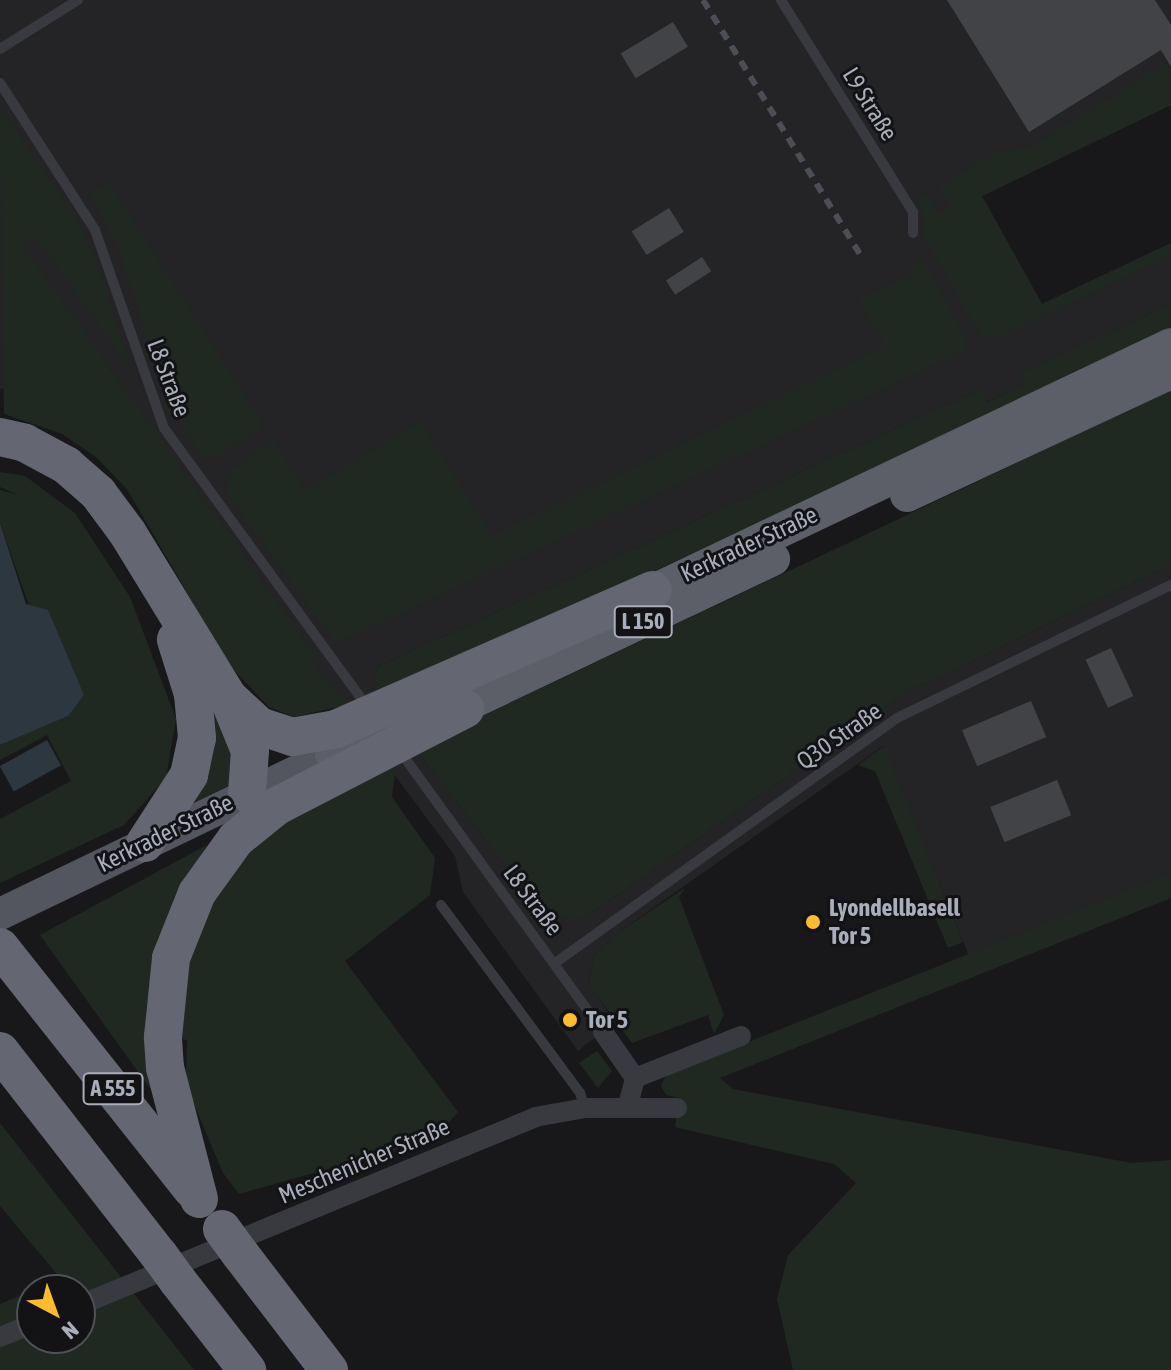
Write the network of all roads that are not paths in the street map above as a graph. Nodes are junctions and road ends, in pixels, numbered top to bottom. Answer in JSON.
{"nodes":[{"id":1,"x":78,"y":0,"type":"edge"},
{"id":2,"x":781,"y":0,"type":"edge"},
{"id":3,"x":0,"y":49,"type":"edge"},
{"id":4,"x":0,"y":83,"type":"edge"},
{"id":5,"x":913,"y":233,"type":"dead end"},
{"id":6,"x":1171,"y":345,"type":"edge"},
{"id":7,"x":1171,"y":372,"type":"edge"},
{"id":8,"x":0,"y":437,"type":"edge"},
{"id":9,"x":1171,"y":585,"type":"edge"},
{"id":10,"x":653,"y":590,"type":"junction"},
{"id":11,"x":162,"y":595,"type":"junction"},
{"id":12,"x":228,"y":697,"type":"junction"},
{"id":13,"x":366,"y":705,"type":"dead end"},
{"id":14,"x":465,"y":709,"type":"junction"},
{"id":15,"x":332,"y":754,"type":"junction"},
{"id":16,"x":402,"y":754,"type":"dead end"},
{"id":17,"x":247,"y":793,"type":"junction"},
{"id":18,"x":145,"y":843,"type":"junction"},
{"id":19,"x":441,"y":905,"type":"dead end"},
{"id":20,"x":0,"y":914,"type":"edge"},
{"id":21,"x":0,"y":938,"type":"edge"},
{"id":22,"x":0,"y":947,"type":"edge"},
{"id":23,"x":555,"y":963,"type":"junction"},
{"id":24,"x":27,"y":980,"type":"junction"},
{"id":25,"x":603,"y":1032,"type":"joint"},
{"id":26,"x":741,"y":1036,"type":"dead end"},
{"id":27,"x":0,"y":1051,"type":"edge"},
{"id":28,"x":635,"y":1078,"type":"junction"},
{"id":29,"x":628,"y":1105,"type":"junction"},
{"id":30,"x":585,"y":1108,"type":"junction"},
{"id":31,"x":677,"y":1108,"type":"dead end"},
{"id":32,"x":199,"y":1199,"type":"junction"},
{"id":33,"x":96,"y":1298,"type":"edge"},
{"id":34,"x":247,"y":1370,"type":"edge"},
{"id":35,"x":329,"y":1370,"type":"edge"}],
"edges":[{"from":1,"to":3,"type":"lane"},
{"from":2,"to":5,"type":"lane","name":"L9 Straße"},
{"from":4,"to":13,"type":"lane","name":"L8 Straße"},
{"from":6,"to":10,"type":"highway","name":"Kerkrader Straße","number":"L 150"},
{"from":7,"to":14,"type":"highway","name":"Kerkrader Straße","number":"L 150"},
{"from":8,"to":11,"type":"highway"},
{"from":9,"to":23,"type":"lane","name":"Q30 Straße"},
{"from":10,"to":12,"type":"highway"},
{"from":10,"to":15,"type":"highway","name":"Kerkrader Straße","number":"L 150"},
{"from":11,"to":12,"type":"highway"},
{"from":11,"to":18,"type":"highway"},
{"from":12,"to":17,"type":"highway"},
{"from":14,"to":15,"type":"highway","name":"Kerkrader Straße","number":"L 150"},
{"from":14,"to":32,"type":"highway"},
{"from":15,"to":17,"type":"main road","name":"Kerkrader Straße","number":"L 150"},
{"from":16,"to":23,"type":"lane","name":"L8 Straße"},
{"from":17,"to":18,"type":"main road","name":"Kerkrader Straße","number":"L 150"},
{"from":18,"to":20,"type":"main road","name":"Kerkrader Straße","number":"L 150"},
{"from":19,"to":30,"type":"lane"},
{"from":21,"to":24,"type":"highway"},
{"from":22,"to":24,"type":"highway","number":"A 555"},
{"from":23,"to":25,"type":"lane","name":"L8 Straße"},
{"from":24,"to":32,"type":"highway","number":"A 555"},
{"from":25,"to":28,"type":"street"},
{"from":26,"to":28,"type":"street"},
{"from":27,"to":34,"type":"highway","number":"A 555"},
{"from":28,"to":29,"type":"street"},
{"from":29,"to":30,"type":"street","name":"Meschenicher Straße"},
{"from":29,"to":31,"type":"street","name":"Meschenicher Straße"},
{"from":30,"to":33,"type":"street","name":"Meschenicher Straße"},
{"from":32,"to":35,"type":"highway","number":"A 555"}]}
